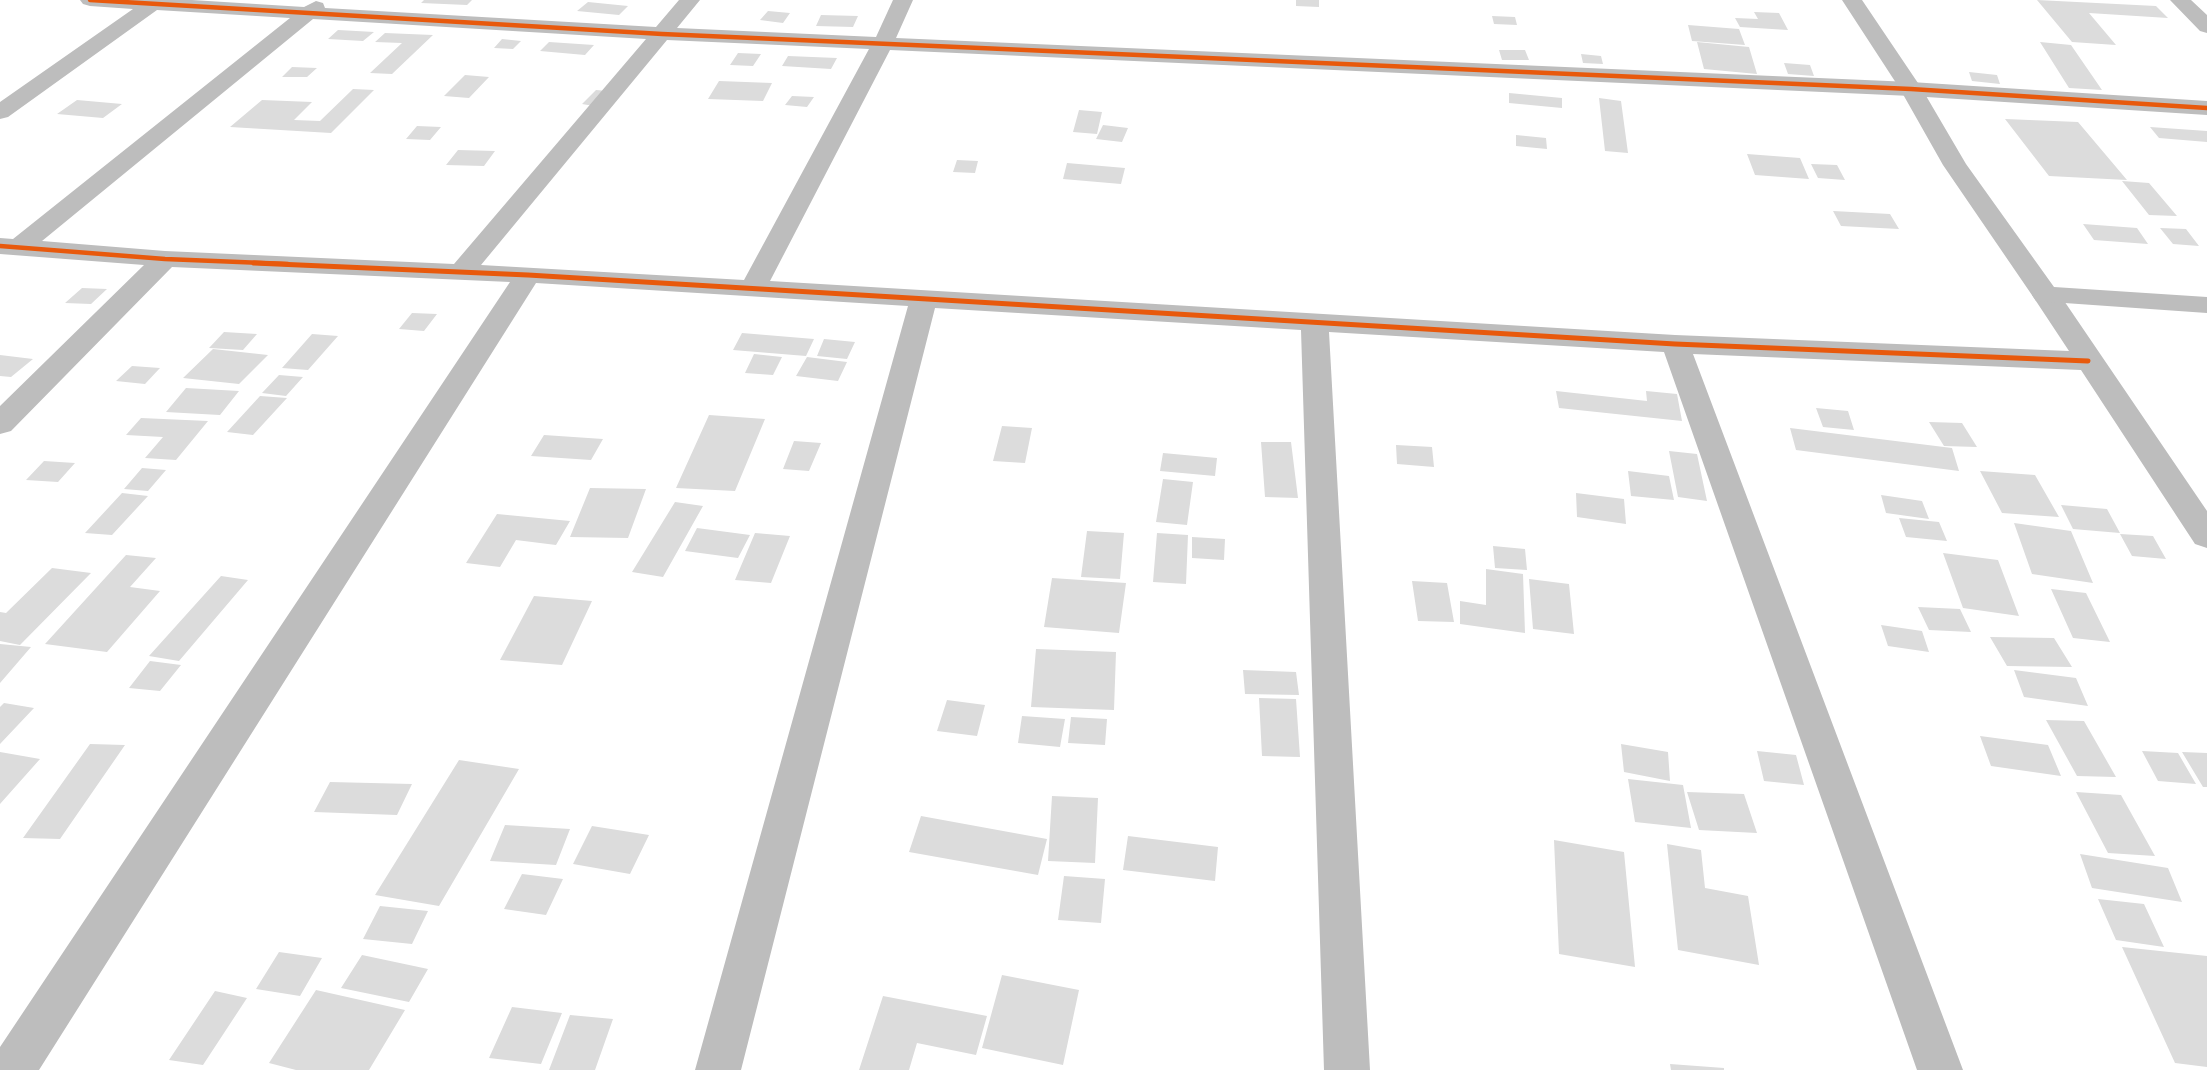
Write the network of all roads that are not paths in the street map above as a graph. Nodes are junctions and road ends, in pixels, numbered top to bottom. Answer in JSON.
{"nodes":[{"id":1,"x":90,"y":0,"type":"edge"},
{"id":2,"x":690,"y":0,"type":"edge"},
{"id":3,"x":903,"y":0,"type":"edge"},
{"id":4,"x":1852,"y":0,"type":"edge"},
{"id":5,"x":2180,"y":0,"type":"edge"},
{"id":6,"x":155,"y":2,"type":"edge"},
{"id":7,"x":316,"y":7,"type":"edge"},
{"id":8,"x":2207,"y":27,"type":"edge"},
{"id":9,"x":662,"y":34,"type":"junction"},
{"id":10,"x":883,"y":44,"type":"junction"},
{"id":11,"x":1911,"y":89,"type":"junction"},
{"id":12,"x":2207,"y":108,"type":"edge"},
{"id":13,"x":0,"y":112,"type":"edge"},
{"id":14,"x":9,"y":246,"type":"edge"},
{"id":15,"x":165,"y":259,"type":"junction"},
{"id":16,"x":460,"y":272,"type":"junction"},
{"id":17,"x":528,"y":275,"type":"junction"},
{"id":18,"x":753,"y":289,"type":"junction"},
{"id":19,"x":2046,"y":295,"type":"junction"},
{"id":20,"x":924,"y":299,"type":"junction"},
{"id":21,"x":2207,"y":305,"type":"edge"},
{"id":22,"x":1315,"y":322,"type":"junction"},
{"id":23,"x":1675,"y":344,"type":"junction"},
{"id":24,"x":2088,"y":361,"type":"junction"},
{"id":25,"x":0,"y":424,"type":"edge"},
{"id":26,"x":2207,"y":536,"type":"edge"},
{"id":27,"x":12,"y":1070,"type":"edge"},
{"id":28,"x":718,"y":1070,"type":"edge"},
{"id":29,"x":1347,"y":1070,"type":"edge"},
{"id":30,"x":1940,"y":1070,"type":"edge"}],
"edges":[{"from":1,"to":6,"type":"street"},
{"from":2,"to":9,"type":"street"},
{"from":3,"to":10,"type":"street"},
{"from":4,"to":11,"type":"street"},
{"from":5,"to":8,"type":"street"},
{"from":6,"to":7,"type":"street"},
{"from":6,"to":13,"type":"street"},
{"from":7,"to":9,"type":"street"},
{"from":7,"to":14,"type":"street"},
{"from":9,"to":10,"type":"street"},
{"from":9,"to":16,"type":"street"},
{"from":10,"to":11,"type":"street"},
{"from":10,"to":18,"type":"street"},
{"from":11,"to":12,"type":"street"},
{"from":11,"to":19,"type":"street"},
{"from":14,"to":15,"type":"street"},
{"from":15,"to":16,"type":"street"},
{"from":15,"to":25,"type":"street"},
{"from":16,"to":17,"type":"street"},
{"from":17,"to":18,"type":"street"},
{"from":17,"to":27,"type":"street"},
{"from":18,"to":20,"type":"street"},
{"from":19,"to":21,"type":"street"},
{"from":19,"to":24,"type":"street"},
{"from":20,"to":22,"type":"street"},
{"from":20,"to":28,"type":"street"},
{"from":22,"to":23,"type":"street"},
{"from":22,"to":29,"type":"street"},
{"from":23,"to":24,"type":"street"},
{"from":23,"to":30,"type":"street"},
{"from":24,"to":26,"type":"street"}]}
